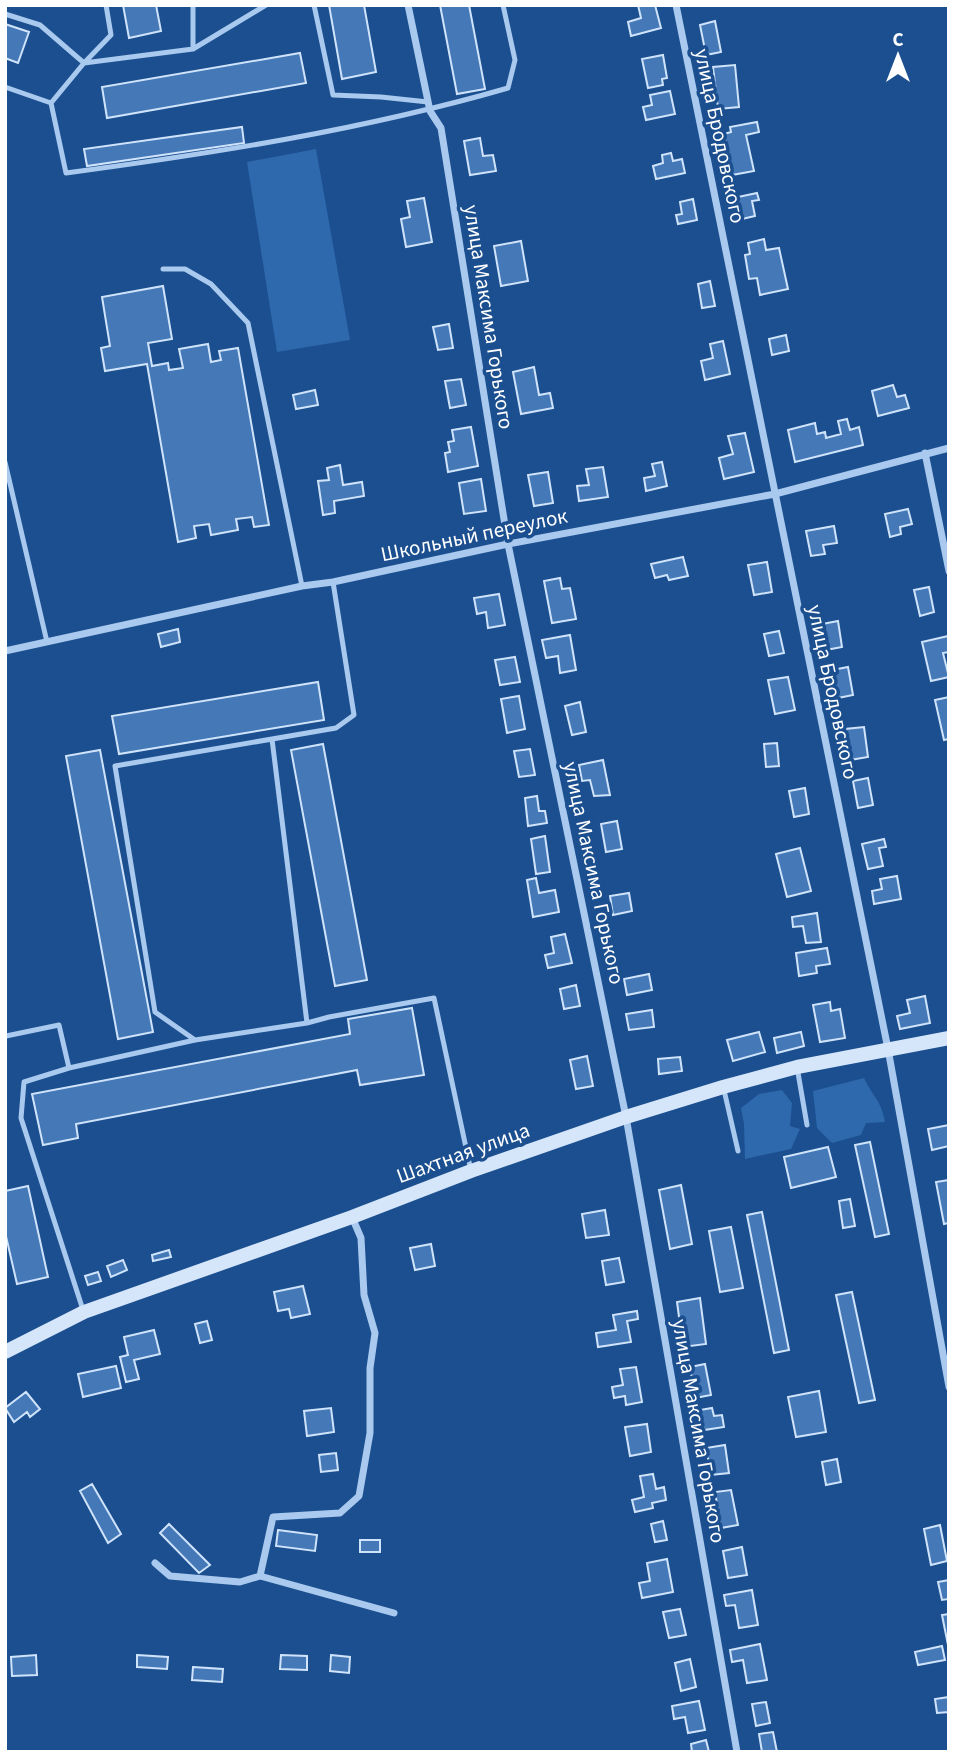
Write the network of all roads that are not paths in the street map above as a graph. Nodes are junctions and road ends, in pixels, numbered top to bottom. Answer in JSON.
{"nodes":[{"id":1,"x":106,"y":5,"type":"edge"},
{"id":2,"x":194,"y":5,"type":"edge"},
{"id":3,"x":265,"y":5,"type":"edge"},
{"id":4,"x":314,"y":5,"type":"edge"},
{"id":5,"x":408,"y":5,"type":"edge"},
{"id":6,"x":502,"y":5,"type":"edge"},
{"id":7,"x":676,"y":5,"type":"edge"},
{"id":8,"x":5,"y":14,"type":"edge"},
{"id":9,"x":193,"y":49,"type":"junction"},
{"id":10,"x":84,"y":63,"type":"junction"},
{"id":11,"x":5,"y":87,"type":"edge"},
{"id":12,"x":428,"y":102,"type":"junction"},
{"id":13,"x":51,"y":103,"type":"junction"},
{"id":14,"x":429,"y":111,"type":"junction"},
{"id":15,"x":163,"y":269,"type":"dead end"},
{"id":16,"x":949,"y":448,"type":"edge"},
{"id":17,"x":925,"y":453,"type":"junction"},
{"id":18,"x":5,"y":462,"type":"edge"},
{"id":19,"x":775,"y":494,"type":"junction"},
{"id":20,"x":508,"y":544,"type":"junction"},
{"id":21,"x":949,"y":571,"type":"edge"},
{"id":22,"x":333,"y":582,"type":"junction"},
{"id":23,"x":302,"y":586,"type":"junction"},
{"id":24,"x":47,"y":642,"type":"junction"},
{"id":25,"x":5,"y":652,"type":"edge"},
{"id":26,"x":272,"y":739,"type":"junction"},
{"id":27,"x":307,"y":1023,"type":"junction"},
{"id":28,"x":6,"y":1036,"type":"edge"},
{"id":29,"x":949,"y":1038,"type":"edge"},
{"id":30,"x":195,"y":1040,"type":"junction"},
{"id":31,"x":888,"y":1049,"type":"junction"},
{"id":32,"x":797,"y":1068,"type":"junction"},
{"id":33,"x":69,"y":1069,"type":"junction"},
{"id":34,"x":723,"y":1087,"type":"junction"},
{"id":35,"x":626,"y":1117,"type":"junction"},
{"id":36,"x":807,"y":1125,"type":"dead end"},
{"id":37,"x":738,"y":1151,"type":"dead end"},
{"id":38,"x":471,"y":1171,"type":"junction"},
{"id":39,"x":352,"y":1217,"type":"junction"},
{"id":40,"x":84,"y":1312,"type":"junction"},
{"id":41,"x":5,"y":1352,"type":"edge"},
{"id":42,"x":949,"y":1387,"type":"edge"},
{"id":43,"x":155,"y":1563,"type":"dead end"},
{"id":44,"x":260,"y":1576,"type":"junction"},
{"id":45,"x":394,"y":1613,"type":"dead end"},
{"id":46,"x":737,"y":1752,"type":"edge"}],
"edges":[{"from":1,"to":10,"type":"lane"},
{"from":2,"to":9,"type":"lane"},
{"from":3,"to":9,"type":"lane"},
{"from":4,"to":12,"type":"lane"},
{"from":5,"to":12,"type":"street","name":"улица Максима Горького"},
{"from":6,"to":14,"type":"lane"},
{"from":7,"to":19,"type":"street","name":"улица Бродовского"},
{"from":8,"to":10,"type":"lane"},
{"from":9,"to":10,"type":"lane"},
{"from":10,"to":13,"type":"lane"},
{"from":11,"to":13,"type":"lane"},
{"from":12,"to":14,"type":"street","name":"улица Максима Горького"},
{"from":13,"to":14,"type":"lane"},
{"from":14,"to":20,"type":"street","name":"улица Максима Горького"},
{"from":15,"to":23,"type":"lane"},
{"from":16,"to":17,"type":"street","name":"Школьный переулок"},
{"from":17,"to":19,"type":"street","name":"Школьный переулок"},
{"from":17,"to":21,"type":"street"},
{"from":18,"to":24,"type":"lane"},
{"from":19,"to":20,"type":"street","name":"Школьный переулок"},
{"from":19,"to":31,"type":"street","name":"улица Бродовского"},
{"from":20,"to":22,"type":"street","name":"Школьный переулок"},
{"from":20,"to":35,"type":"street","name":"улица Максима Горького"},
{"from":22,"to":23,"type":"street","name":"Школьный переулок"},
{"from":22,"to":26,"type":"lane"},
{"from":23,"to":24,"type":"street","name":"Школьный переулок"},
{"from":24,"to":25,"type":"street","name":"Школьный переулок"},
{"from":26,"to":27,"type":"lane"},
{"from":26,"to":30,"type":"lane"},
{"from":27,"to":30,"type":"lane"},
{"from":27,"to":38,"type":"lane"},
{"from":28,"to":33,"type":"lane"},
{"from":29,"to":31,"type":"main road","name":"Шахтная улица"},
{"from":30,"to":33,"type":"lane"},
{"from":31,"to":32,"type":"main road","name":"Шахтная улица"},
{"from":31,"to":42,"type":"street","name":"улица Бродовского"},
{"from":32,"to":34,"type":"main road","name":"Шахтная улица"},
{"from":32,"to":36,"type":"lane"},
{"from":33,"to":40,"type":"lane"},
{"from":34,"to":35,"type":"main road","name":"Шахтная улица"},
{"from":34,"to":37,"type":"lane"},
{"from":35,"to":38,"type":"main road","name":"Шахтная улица"},
{"from":35,"to":46,"type":"street","name":"улица Максима Горького"},
{"from":38,"to":39,"type":"main road","name":"Шахтная улица"},
{"from":39,"to":40,"type":"main road","name":"Шахтная улица"},
{"from":39,"to":44,"type":"street"},
{"from":40,"to":41,"type":"main road","name":"Шахтная улица"},
{"from":43,"to":44,"type":"street"},
{"from":44,"to":45,"type":"street"}]}
